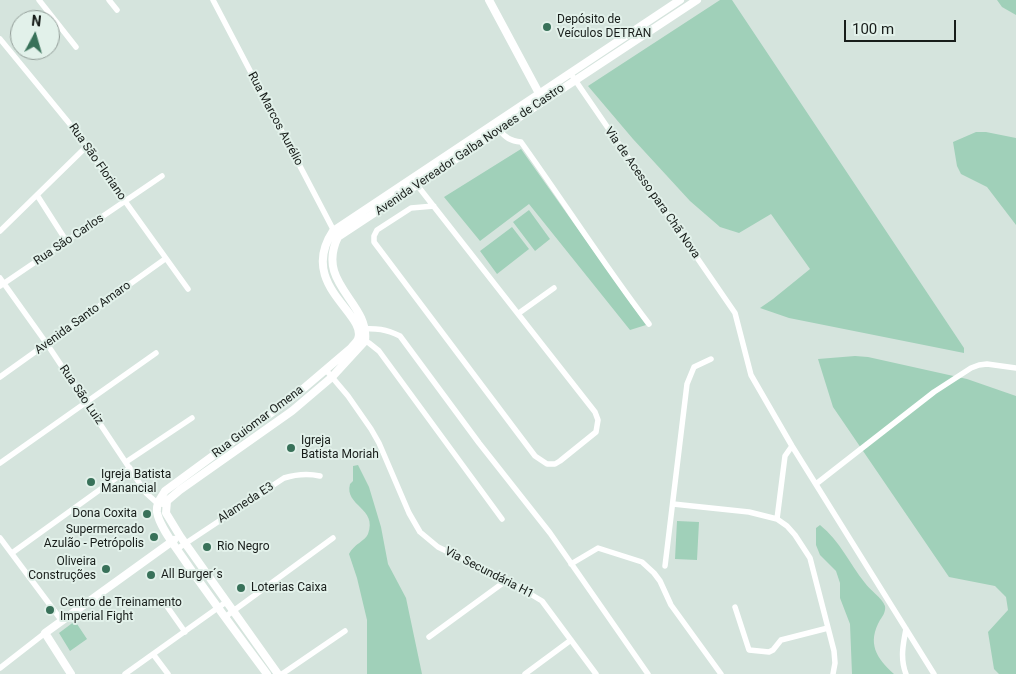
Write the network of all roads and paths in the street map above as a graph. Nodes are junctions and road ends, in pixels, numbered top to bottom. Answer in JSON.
{"nodes":[{"id":1,"x":38,"y":0,"type":"edge"},
{"id":2,"x":109,"y":0,"type":"edge"},
{"id":3,"x":213,"y":0,"type":"edge"},
{"id":4,"x":489,"y":0,"type":"edge"},
{"id":5,"x":680,"y":0,"type":"edge"},
{"id":6,"x":697,"y":0,"type":"edge"},
{"id":7,"x":117,"y":10,"type":"dead end"},
{"id":8,"x":0,"y":39,"type":"edge"},
{"id":9,"x":76,"y":48,"type":"dead end"},
{"id":10,"x":570,"y":72,"type":"junction"},
{"id":11,"x":575,"y":80,"type":"junction"},
{"id":12,"x":539,"y":93,"type":"junction"},
{"id":13,"x":543,"y":101,"type":"junction"},
{"id":14,"x":499,"y":129,"type":"junction"},
{"id":15,"x":86,"y":147,"type":"junction"},
{"id":16,"x":162,"y":176,"type":"dead end"},
{"id":17,"x":417,"y":185,"type":"junction"},
{"id":18,"x":37,"y":195,"type":"junction"},
{"id":19,"x":125,"y":202,"type":"junction"},
{"id":20,"x":434,"y":206,"type":"junction"},
{"id":21,"x":0,"y":231,"type":"edge"},
{"id":22,"x":336,"y":234,"type":"junction"},
{"id":23,"x":67,"y":242,"type":"junction"},
{"id":24,"x":165,"y":259,"type":"junction"},
{"id":25,"x":1,"y":283,"type":"edge"},
{"id":26,"x":554,"y":288,"type":"dead end"},
{"id":27,"x":188,"y":289,"type":"dead end"},
{"id":28,"x":519,"y":313,"type":"junction"},
{"id":29,"x":649,"y":324,"type":"dead end"},
{"id":30,"x":362,"y":329,"type":"junction"},
{"id":31,"x":362,"y":340,"type":"junction"},
{"id":32,"x":47,"y":344,"type":"junction"},
{"id":33,"x":156,"y":353,"type":"dead end"},
{"id":34,"x":711,"y":359,"type":"dead end"},
{"id":35,"x":1016,"y":368,"type":"edge"},
{"id":36,"x":326,"y":370,"type":"junction"},
{"id":37,"x":0,"y":377,"type":"edge"},
{"id":38,"x":332,"y":377,"type":"junction"},
{"id":39,"x":85,"y":403,"type":"junction"},
{"id":40,"x":192,"y":418,"type":"dead end"},
{"id":41,"x":792,"y":446,"type":"junction"},
{"id":42,"x":126,"y":462,"type":"junction"},
{"id":43,"x":0,"y":463,"type":"edge"},
{"id":44,"x":130,"y":468,"type":"junction"},
{"id":45,"x":320,"y":476,"type":"dead end"},
{"id":46,"x":816,"y":484,"type":"junction"},
{"id":47,"x":157,"y":503,"type":"junction"},
{"id":48,"x":673,"y":504,"type":"junction"},
{"id":49,"x":166,"y":505,"type":"junction"},
{"id":50,"x":777,"y":518,"type":"junction"},
{"id":51,"x":502,"y":519,"type":"dead end"},
{"id":52,"x":180,"y":536,"type":"junction"},
{"id":53,"x":0,"y":538,"type":"edge"},
{"id":54,"x":333,"y":538,"type":"dead end"},
{"id":55,"x":172,"y":542,"type":"junction"},
{"id":56,"x":186,"y":543,"type":"junction"},
{"id":57,"x":177,"y":549,"type":"junction"},
{"id":58,"x":12,"y":554,"type":"junction"},
{"id":59,"x":571,"y":564,"type":"junction"},
{"id":60,"x":665,"y":566,"type":"dead end"},
{"id":61,"x":507,"y":580,"type":"junction"},
{"id":62,"x":226,"y":602,"type":"junction"},
{"id":63,"x":166,"y":605,"type":"dead end"},
{"id":64,"x":735,"y":607,"type":"dead end"},
{"id":65,"x":218,"y":608,"type":"junction"},
{"id":66,"x":233,"y":610,"type":"junction"},
{"id":67,"x":225,"y":617,"type":"junction"},
{"id":68,"x":62,"y":621,"type":"junction"},
{"id":69,"x":828,"y":628,"type":"junction"},
{"id":70,"x":906,"y":629,"type":"junction"},
{"id":71,"x":345,"y":631,"type":"dead end"},
{"id":72,"x":184,"y":632,"type":"junction"},
{"id":73,"x":45,"y":633,"type":"junction"},
{"id":74,"x":430,"y":637,"type":"dead end"},
{"id":75,"x":571,"y":640,"type":"junction"},
{"id":76,"x":153,"y":654,"type":"junction"},
{"id":77,"x":0,"y":669,"type":"edge"},
{"id":78,"x":2,"y":674,"type":"edge"},
{"id":79,"x":71,"y":674,"type":"edge"},
{"id":80,"x":127,"y":674,"type":"edge"},
{"id":81,"x":168,"y":674,"type":"edge"},
{"id":82,"x":267,"y":674,"type":"edge"},
{"id":83,"x":280,"y":674,"type":"edge"},
{"id":84,"x":526,"y":674,"type":"edge"},
{"id":85,"x":596,"y":674,"type":"edge"},
{"id":86,"x":648,"y":674,"type":"edge"},
{"id":87,"x":722,"y":674,"type":"edge"},
{"id":88,"x":833,"y":674,"type":"edge"},
{"id":89,"x":906,"y":674,"type":"edge"},
{"id":90,"x":934,"y":674,"type":"edge"}],
"edges":[{"from":1,"to":9,"type":"street"},
{"from":2,"to":7,"type":"street"},
{"from":3,"to":22,"type":"street","name":"Rua Marcos Aurélio"},
{"from":4,"to":12,"type":"street"},
{"from":5,"to":10,"type":"street","name":"Avenida Vereador Galba Novaes de Castro"},
{"from":6,"to":11,"type":"street","name":"Avenida Vereador Galba Novaes de Castro"},
{"from":8,"to":15,"type":"street","name":"Rua São Floriano"},
{"from":10,"to":11,"type":"street","name":"Via de Acesso para Chã Nova"},
{"from":10,"to":12,"type":"street","name":"Avenida Vereador Galba Novaes de Castro"},
{"from":11,"to":13,"type":"street","name":"Avenida Vereador Galba Novaes de Castro"},
{"from":11,"to":41,"type":"street","name":"Via de Acesso para Chã Nova"},
{"from":12,"to":13,"type":"street"},
{"from":12,"to":22,"type":"street","name":"Avenida Vereador Galba Novaes de Castro"},
{"from":13,"to":14,"type":"street","name":"Avenida Vereador Galba Novaes de Castro"},
{"from":14,"to":17,"type":"street","name":"Avenida Vereador Galba Novaes de Castro"},
{"from":14,"to":29,"type":"street"},
{"from":15,"to":18,"type":"street"},
{"from":15,"to":19,"type":"street","name":"Rua São Floriano"},
{"from":16,"to":19,"type":"street","name":"Rua São Carlos"},
{"from":17,"to":20,"type":"street"},
{"from":17,"to":22,"type":"street","name":"Avenida Vereador Galba Novaes de Castro"},
{"from":18,"to":21,"type":"street"},
{"from":18,"to":23,"type":"street"},
{"from":19,"to":23,"type":"street","name":"Rua São Carlos"},
{"from":19,"to":24,"type":"street","name":"Rua São Floriano"},
{"from":20,"to":28,"type":"street"},
{"from":20,"to":28,"type":"street"},
{"from":22,"to":30,"type":"street"},
{"from":23,"to":25,"type":"street","name":"Rua São Carlos"},
{"from":24,"to":27,"type":"street","name":"Rua São Floriano"},
{"from":24,"to":32,"type":"street","name":"Avenida Santo Amaro"},
{"from":25,"to":32,"type":"street","name":"Rua São Luiz"},
{"from":26,"to":28,"type":"street"},
{"from":30,"to":31,"type":"street"},
{"from":30,"to":59,"type":"street"},
{"from":31,"to":36,"type":"street","name":"Rua Guiomar Omena"},
{"from":31,"to":38,"type":"street","name":"Rua Guiomar Omena"},
{"from":31,"to":51,"type":"street"},
{"from":32,"to":37,"type":"street","name":"Avenida Santo Amaro"},
{"from":32,"to":39,"type":"street","name":"Rua São Luiz"},
{"from":33,"to":39,"type":"street"},
{"from":34,"to":48,"type":"street"},
{"from":35,"to":46,"type":"street"},
{"from":36,"to":38,"type":"street","name":"Via Secundária H1"},
{"from":36,"to":47,"type":"street","name":"Rua Guiomar Omena"},
{"from":38,"to":49,"type":"street","name":"Rua Guiomar Omena"},
{"from":38,"to":61,"type":"street","name":"Via Secundária H1"},
{"from":39,"to":42,"type":"street","name":"Rua São Luiz"},
{"from":39,"to":43,"type":"street"},
{"from":40,"to":42,"type":"street"},
{"from":41,"to":46,"type":"street"},
{"from":41,"to":50,"type":"street"},
{"from":42,"to":44,"type":"street","name":"Rua São Luiz"},
{"from":44,"to":47,"type":"street","name":"Rua São Luiz"},
{"from":44,"to":58,"type":"street"},
{"from":45,"to":56,"type":"street","name":"Alameda E3"},
{"from":46,"to":70,"type":"street"},
{"from":47,"to":49,"type":"street"},
{"from":47,"to":55,"type":"street"},
{"from":48,"to":50,"type":"street"},
{"from":48,"to":60,"type":"street"},
{"from":49,"to":52,"type":"street"},
{"from":50,"to":69,"type":"street"},
{"from":52,"to":55,"type":"street"},
{"from":52,"to":56,"type":"street"},
{"from":53,"to":58,"type":"street"},
{"from":54,"to":66,"type":"street"},
{"from":55,"to":57,"type":"street"},
{"from":55,"to":68,"type":"street"},
{"from":56,"to":57,"type":"street","name":"Alameda E3"},
{"from":56,"to":62,"type":"street"},
{"from":57,"to":65,"type":"street"},
{"from":58,"to":68,"type":"street"},
{"from":59,"to":86,"type":"street"},
{"from":59,"to":87,"type":"street"},
{"from":61,"to":74,"type":"street"},
{"from":61,"to":75,"type":"street","name":"Via Secundária H1"},
{"from":62,"to":65,"type":"street"},
{"from":62,"to":66,"type":"street"},
{"from":63,"to":72,"type":"street"},
{"from":64,"to":69,"type":"street"},
{"from":65,"to":67,"type":"street"},
{"from":65,"to":72,"type":"street"},
{"from":66,"to":67,"type":"street"},
{"from":66,"to":83,"type":"street"},
{"from":67,"to":82,"type":"street"},
{"from":68,"to":73,"type":"street"},
{"from":69,"to":88,"type":"street"},
{"from":70,"to":89,"type":"street"},
{"from":70,"to":90,"type":"street"},
{"from":71,"to":83,"type":"street"},
{"from":72,"to":76,"type":"street"},
{"from":73,"to":77,"type":"street"},
{"from":73,"to":79,"type":"street"},
{"from":75,"to":84,"type":"street"},
{"from":75,"to":85,"type":"street","name":"Via Secundária H1"},
{"from":76,"to":80,"type":"street"},
{"from":76,"to":81,"type":"street"},
{"from":77,"to":78,"type":"street"}]}
